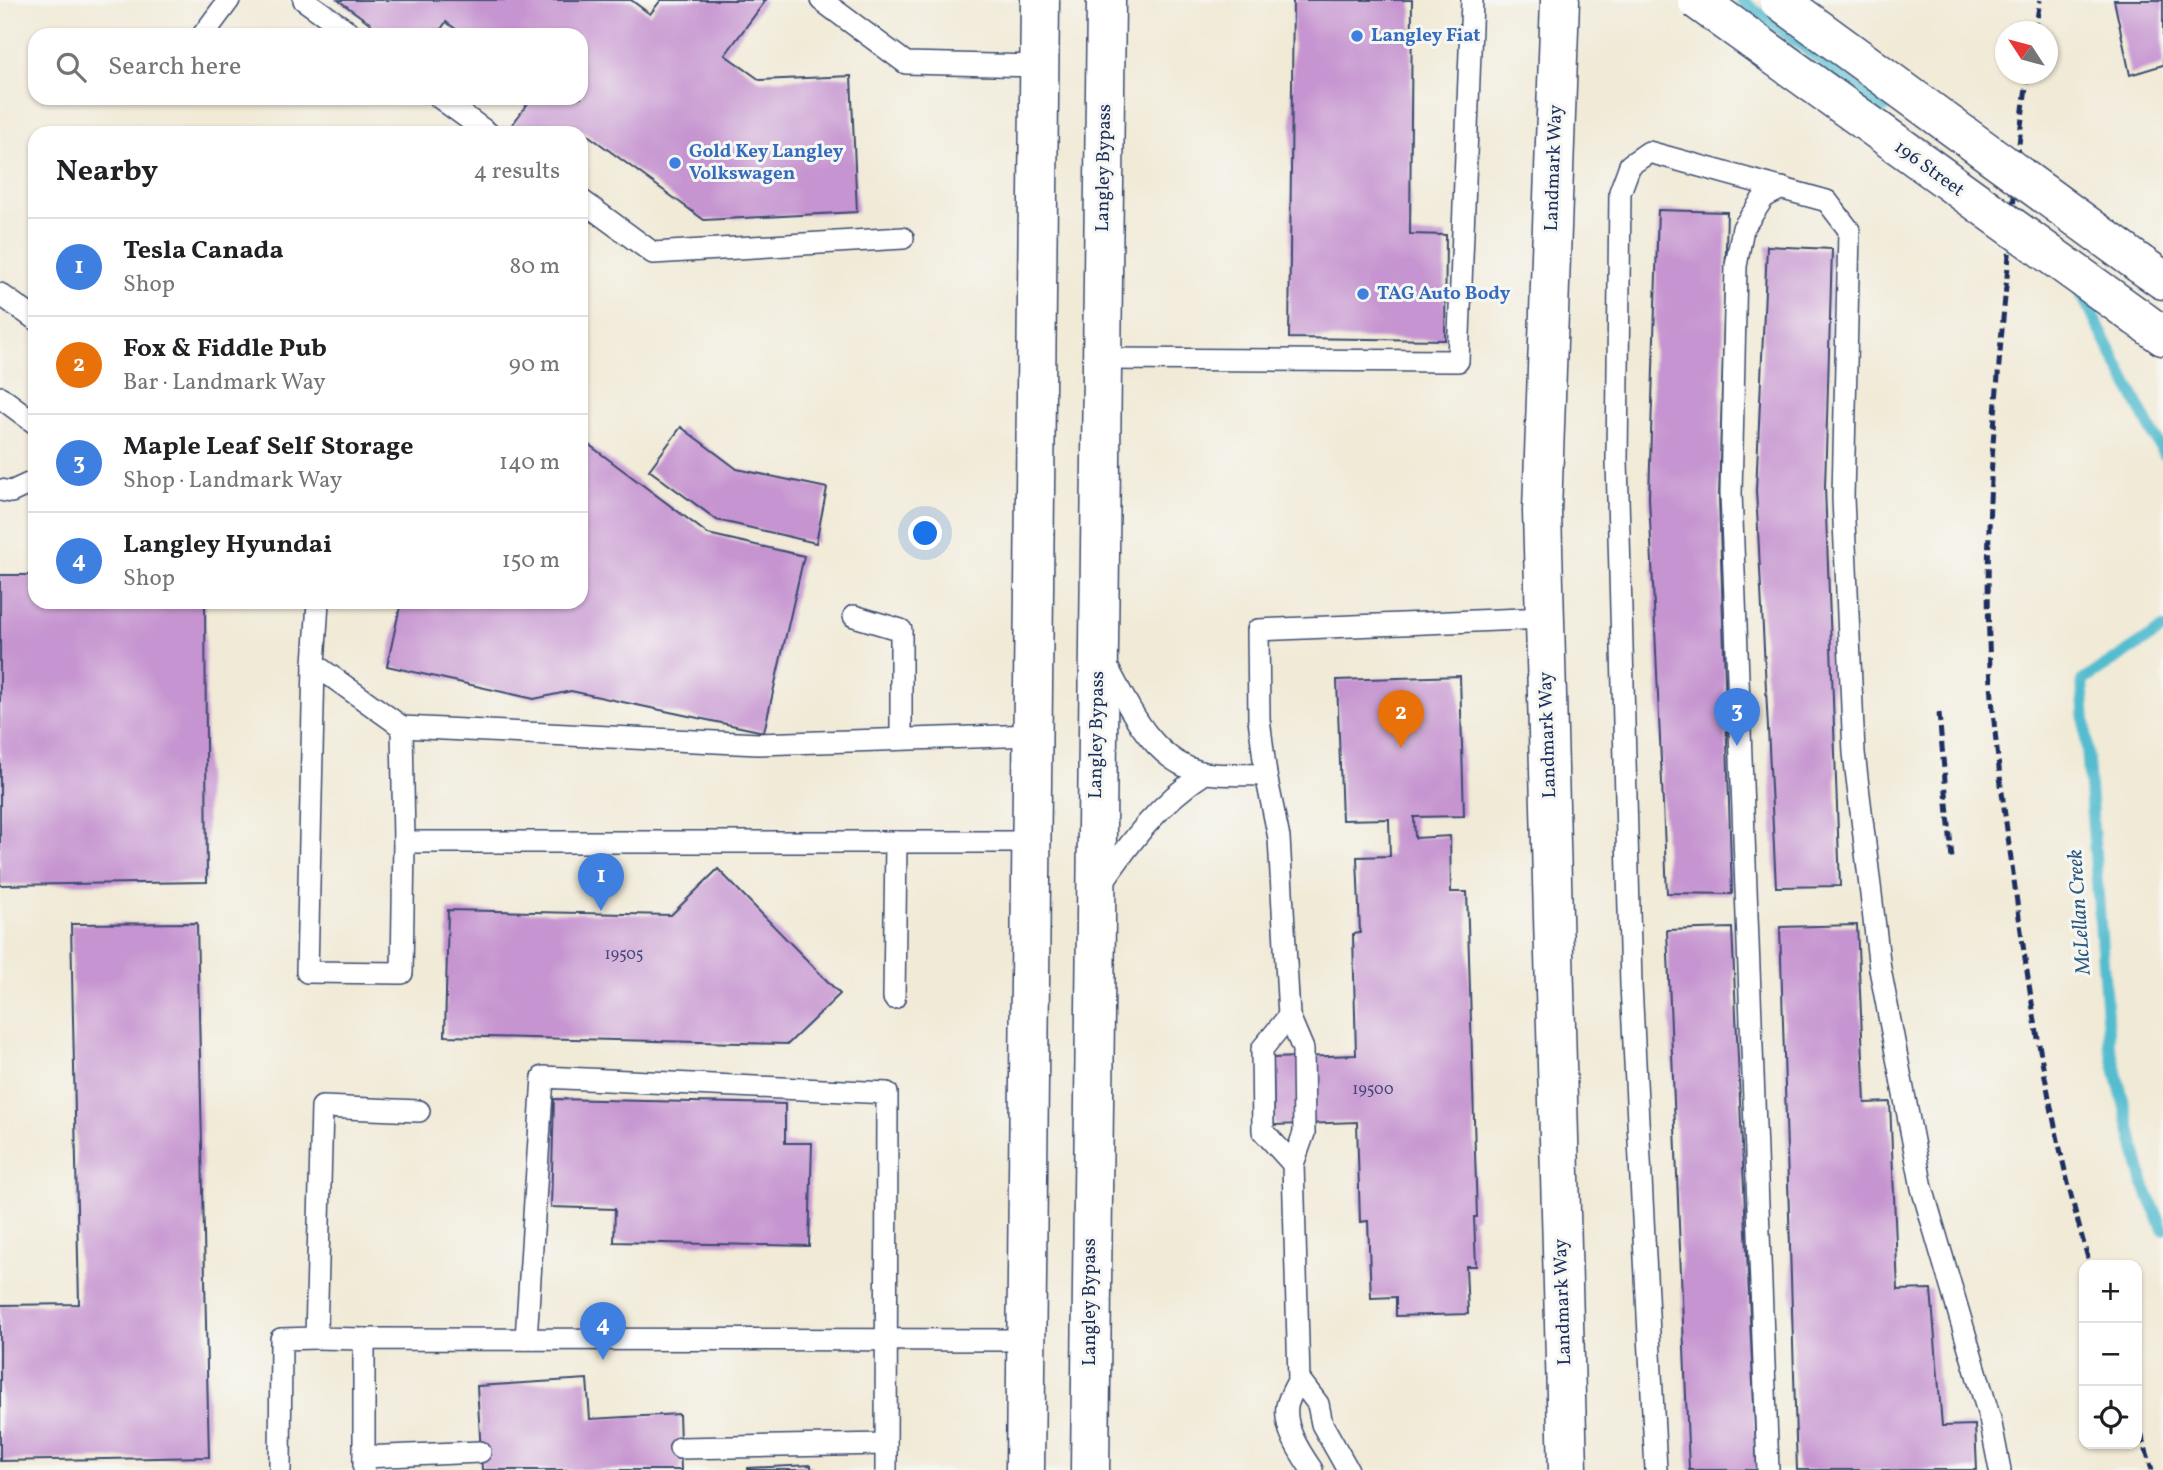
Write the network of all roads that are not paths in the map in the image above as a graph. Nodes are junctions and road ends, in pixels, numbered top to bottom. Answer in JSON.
{"nodes":[{"id":1,"x":229,"y":0,"type":"edge"},
{"id":2,"x":304,"y":0,"type":"edge"},
{"id":3,"x":821,"y":0,"type":"edge"},
{"id":4,"x":1040,"y":0,"type":"edge"},
{"id":5,"x":1106,"y":0,"type":"edge"},
{"id":6,"x":1472,"y":0,"type":"edge"},
{"id":7,"x":1560,"y":0,"type":"edge"},
{"id":8,"x":1697,"y":0,"type":"edge"},
{"id":9,"x":1779,"y":0,"type":"edge"},
{"id":10,"x":208,"y":28,"type":"edge"},
{"id":11,"x":343,"y":28,"type":"edge"},
{"id":12,"x":1040,"y":66,"type":"junction"},
{"id":13,"x":450,"y":105,"type":"edge"},
{"id":14,"x":478,"y":126,"type":"edge"},
{"id":15,"x":1782,"y":188,"type":"junction"},
{"id":16,"x":588,"y":205,"type":"edge"},
{"id":17,"x":903,"y":238,"type":"dead end"},
{"id":18,"x":2152,"y":272,"type":"edge"},
{"id":19,"x":0,"y":295,"type":"edge"},
{"id":20,"x":28,"y":314,"type":"edge"},
{"id":21,"x":2150,"y":327,"type":"edge"},
{"id":22,"x":1101,"y":359,"type":"junction"},
{"id":23,"x":0,"y":397,"type":"edge"},
{"id":24,"x":28,"y":418,"type":"edge"},
{"id":25,"x":28,"y":484,"type":"edge"},
{"id":26,"x":0,"y":489,"type":"edge"},
{"id":27,"x":318,"y":609,"type":"edge"},
{"id":28,"x":853,"y":616,"type":"dead end"},
{"id":29,"x":1545,"y":618,"type":"junction"},
{"id":30,"x":1098,"y":650,"type":"junction"},
{"id":31,"x":314,"y":664,"type":"junction"},
{"id":32,"x":402,"y":727,"type":"junction"},
{"id":33,"x":1031,"y":735,"type":"junction"},
{"id":34,"x":901,"y":740,"type":"junction"},
{"id":35,"x":1205,"y":773,"type":"junction"},
{"id":36,"x":1266,"y":775,"type":"junction"},
{"id":37,"x":404,"y":842,"type":"junction"},
{"id":38,"x":896,"y":842,"type":"junction"},
{"id":39,"x":1030,"y":842,"type":"junction"},
{"id":40,"x":1095,"y":894,"type":"junction"},
{"id":41,"x":894,"y":998,"type":"dead end"},
{"id":42,"x":1289,"y":1016,"type":"junction"},
{"id":43,"x":419,"y":1111,"type":"dead end"},
{"id":44,"x":1293,"y":1164,"type":"junction"},
{"id":45,"x":316,"y":1338,"type":"junction"},
{"id":46,"x":364,"y":1339,"type":"junction"},
{"id":47,"x":526,"y":1339,"type":"junction"},
{"id":48,"x":886,"y":1340,"type":"junction"},
{"id":49,"x":1026,"y":1340,"type":"junction"},
{"id":50,"x":1299,"y":1379,"type":"junction"},
{"id":51,"x":886,"y":1444,"type":"junction"},
{"id":52,"x":680,"y":1448,"type":"dead end"},
{"id":53,"x":481,"y":1452,"type":"dead end"},
{"id":54,"x":364,"y":1464,"type":"edge"},
{"id":55,"x":280,"y":1470,"type":"edge"},
{"id":56,"x":886,"y":1470,"type":"edge"},
{"id":57,"x":1025,"y":1470,"type":"edge"},
{"id":58,"x":1090,"y":1470,"type":"edge"},
{"id":59,"x":1312,"y":1470,"type":"edge"},
{"id":60,"x":1348,"y":1470,"type":"edge"},
{"id":61,"x":1568,"y":1470,"type":"edge"},
{"id":62,"x":1656,"y":1470,"type":"edge"},
{"id":63,"x":1768,"y":1470,"type":"edge"},
{"id":64,"x":2000,"y":1470,"type":"edge"}],
"edges":[{"from":1,"to":10,"type":"lane"},
{"from":2,"to":11,"type":"lane"},
{"from":3,"to":12,"type":"lane"},
{"from":4,"to":12,"type":"main road"},
{"from":5,"to":22,"type":"main road","name":"Langley Bypass"},
{"from":6,"to":22,"type":"lane"},
{"from":7,"to":29,"type":"main road","name":"Landmark Way"},
{"from":8,"to":21,"type":"main road","name":"196 Street","bridge":true},
{"from":9,"to":18,"type":"main road","bridge":true},
{"from":12,"to":33,"type":"main road"},
{"from":13,"to":14,"type":"lane"},
{"from":15,"to":62,"type":"lane"},
{"from":15,"to":63,"type":"lane"},
{"from":15,"to":64,"type":"lane"},
{"from":16,"to":17,"type":"lane"},
{"from":19,"to":20,"type":"lane"},
{"from":22,"to":30,"type":"main road","name":"Langley Bypass"},
{"from":23,"to":24,"type":"lane"},
{"from":25,"to":26,"type":"lane"},
{"from":27,"to":31,"type":"lane"},
{"from":28,"to":34,"type":"lane"},
{"from":29,"to":36,"type":"lane"},
{"from":29,"to":61,"type":"main road","name":"Landmark Way"},
{"from":30,"to":35,"type":"lane"},
{"from":30,"to":40,"type":"main road","name":"Langley Bypass"},
{"from":31,"to":32,"type":"lane"},
{"from":31,"to":37,"type":"lane"},
{"from":32,"to":34,"type":"lane"},
{"from":32,"to":37,"type":"lane"},
{"from":33,"to":34,"type":"lane"},
{"from":33,"to":39,"type":"main road"},
{"from":35,"to":36,"type":"lane"},
{"from":35,"to":40,"type":"lane"},
{"from":36,"to":42,"type":"lane"},
{"from":37,"to":38,"type":"lane"},
{"from":38,"to":39,"type":"lane"},
{"from":38,"to":41,"type":"lane"},
{"from":39,"to":49,"type":"main road"},
{"from":40,"to":58,"type":"main road","name":"Langley Bypass"},
{"from":42,"to":44,"type":"lane"},
{"from":42,"to":44,"type":"lane"},
{"from":43,"to":45,"type":"lane"},
{"from":44,"to":50,"type":"lane"},
{"from":45,"to":46,"type":"lane"},
{"from":45,"to":55,"type":"lane"},
{"from":46,"to":47,"type":"lane"},
{"from":46,"to":54,"type":"lane"},
{"from":47,"to":48,"type":"lane"},
{"from":47,"to":48,"type":"lane"},
{"from":48,"to":49,"type":"lane"},
{"from":48,"to":51,"type":"lane"},
{"from":49,"to":57,"type":"main road"},
{"from":50,"to":59,"type":"lane"},
{"from":50,"to":60,"type":"lane"},
{"from":51,"to":52,"type":"lane"},
{"from":51,"to":56,"type":"lane"},
{"from":53,"to":54,"type":"lane"}]}
